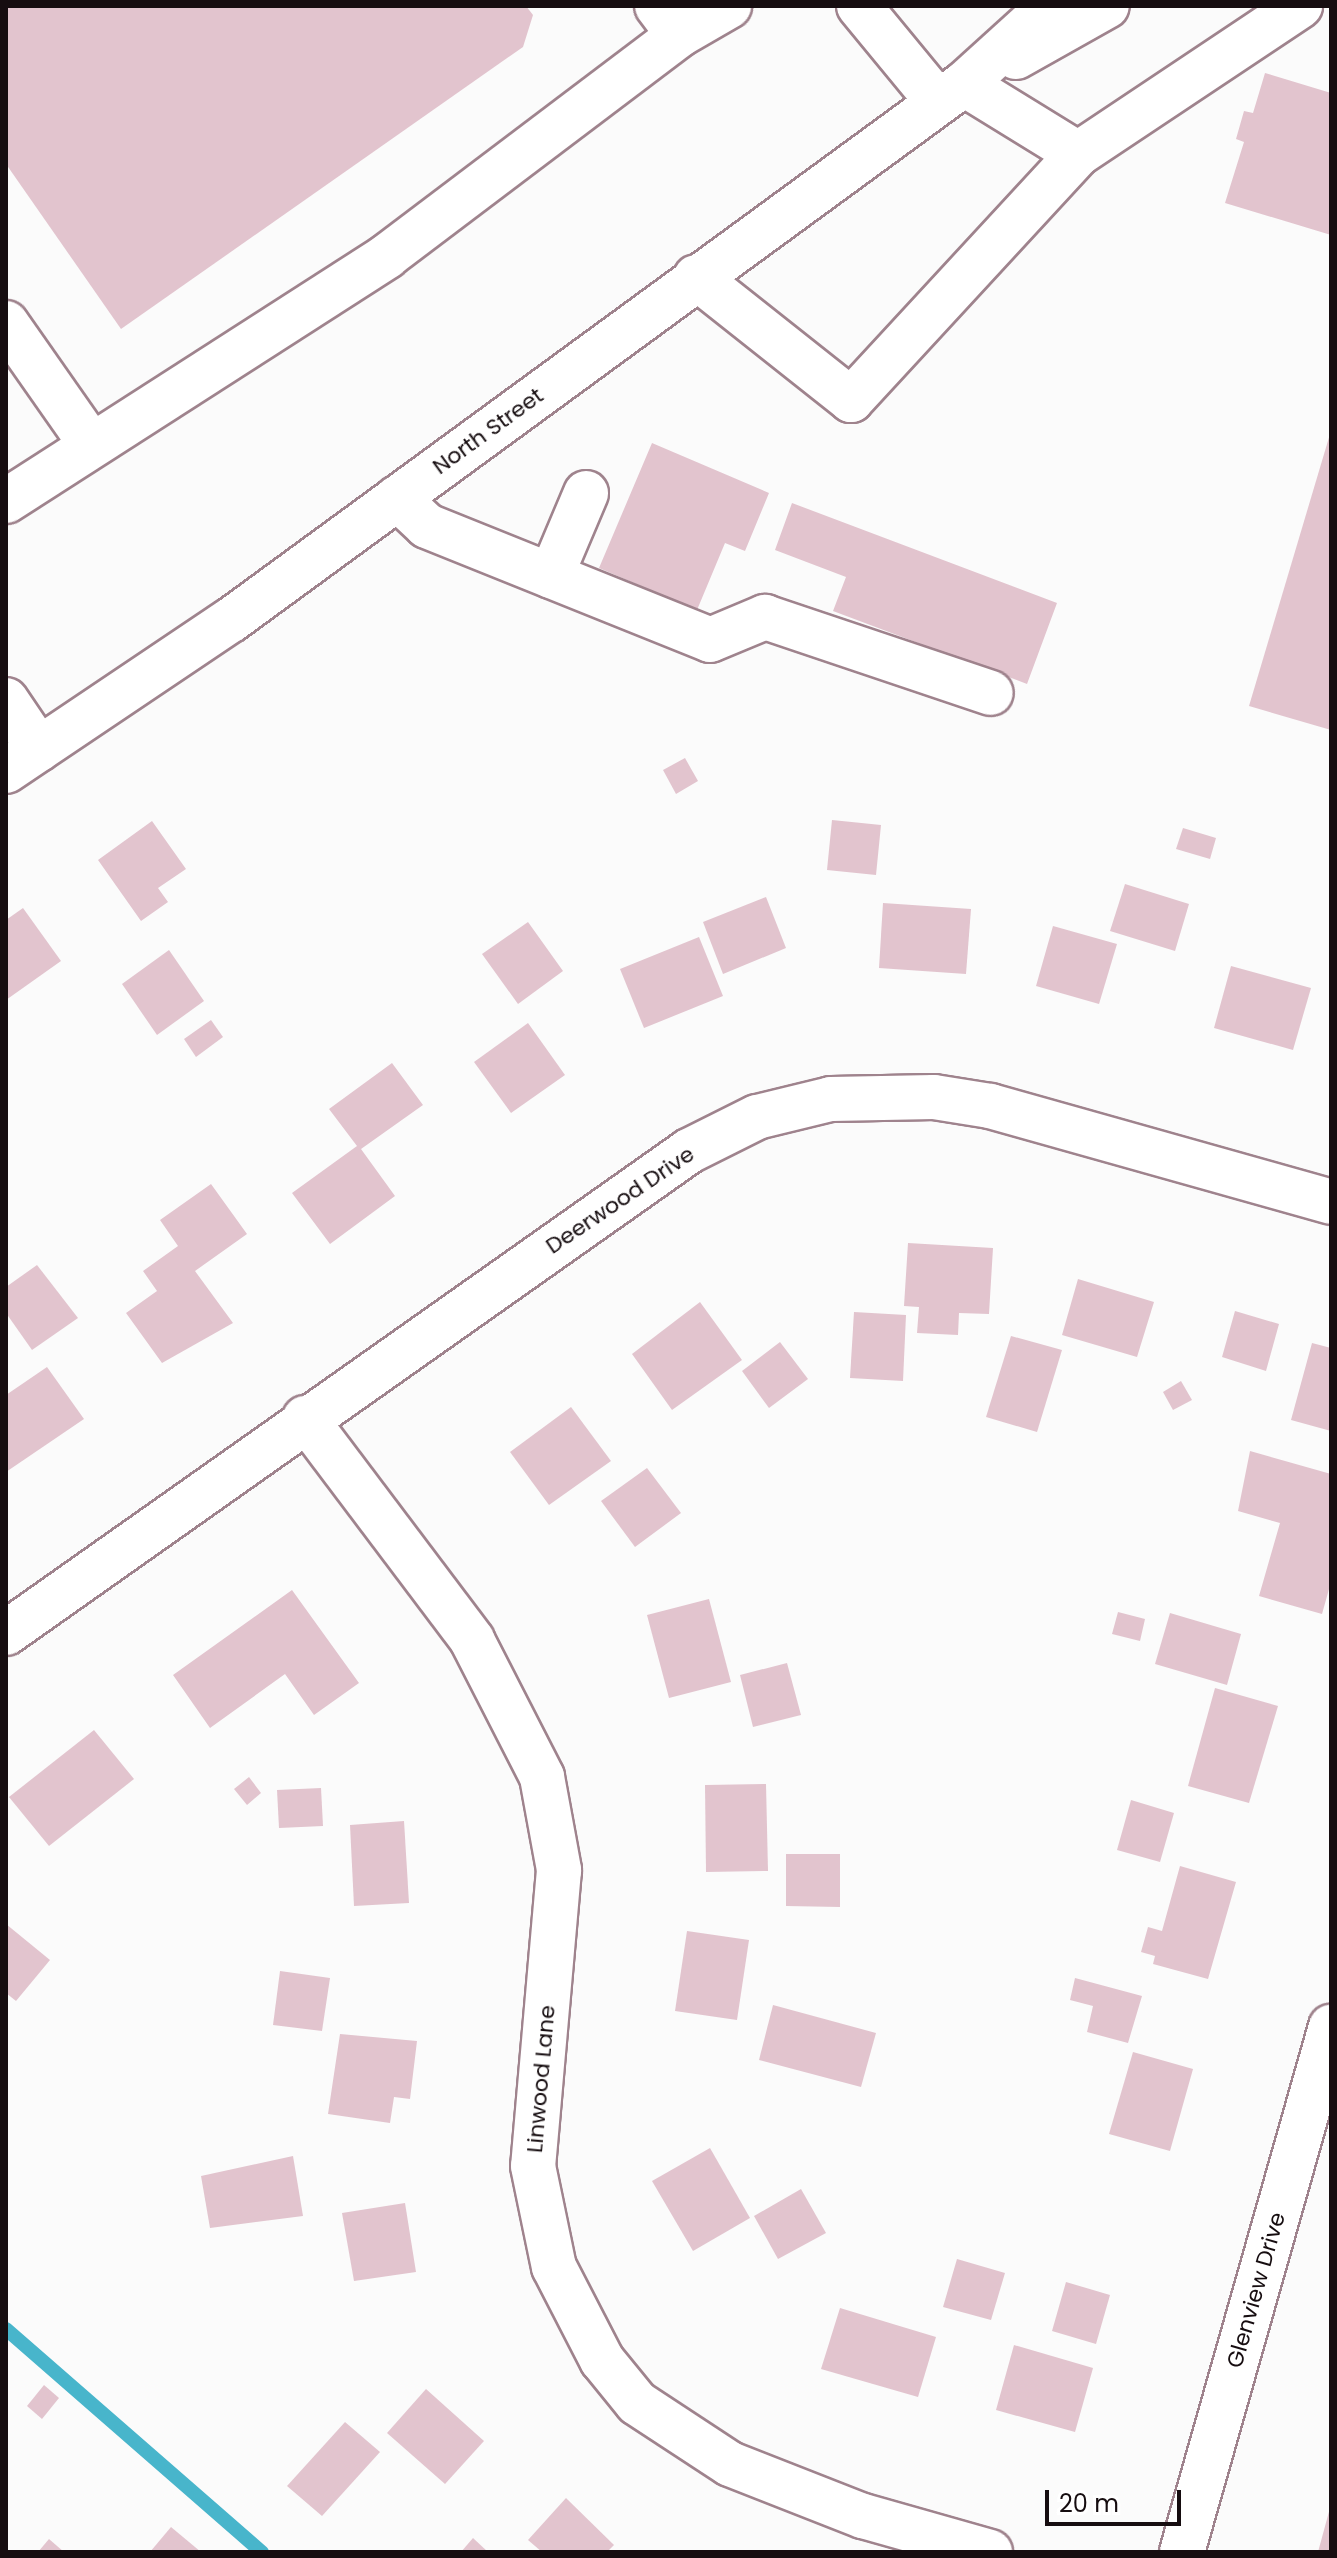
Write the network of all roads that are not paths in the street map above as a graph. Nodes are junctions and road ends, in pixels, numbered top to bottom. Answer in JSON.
{"nodes":[{"id":1,"x":729,"y":6,"type":"edge"},
{"id":2,"x":859,"y":6,"type":"edge"},
{"id":3,"x":1050,"y":6,"type":"edge"},
{"id":4,"x":1107,"y":6,"type":"edge"},
{"id":5,"x":1300,"y":6,"type":"edge"},
{"id":6,"x":668,"y":20,"type":"edge"},
{"id":7,"x":951,"y":93,"type":"junction"},
{"id":8,"x":1078,"y":154,"type":"junction"},
{"id":9,"x":696,"y":277,"type":"junction"},
{"id":10,"x":6,"y":323,"type":"edge"},
{"id":11,"x":90,"y":443,"type":"junction"},
{"id":12,"x":586,"y":493,"type":"dead end"},
{"id":13,"x":397,"y":498,"type":"junction"},
{"id":14,"x":6,"y":501,"type":"edge"},
{"id":15,"x":551,"y":576,"type":"junction"},
{"id":16,"x":991,"y":693,"type":"dead end"},
{"id":17,"x":6,"y":700,"type":"edge"},
{"id":18,"x":22,"y":760,"type":"edge"},
{"id":19,"x":1331,"y":1202,"type":"edge"},
{"id":20,"x":305,"y":1418,"type":"junction"},
{"id":21,"x":6,"y":1633,"type":"edge"},
{"id":22,"x":1331,"y":2027,"type":"edge"},
{"id":23,"x":990,"y":2552,"type":"edge"},
{"id":24,"x":1182,"y":2552,"type":"edge"}],
"edges":[{"from":1,"to":6,"type":"street"},
{"from":2,"to":7,"type":"street"},
{"from":3,"to":7,"type":"street","name":"North Street"},
{"from":4,"to":7,"type":"street","name":"North Street"},
{"from":5,"to":8,"type":"street"},
{"from":6,"to":11,"type":"street"},
{"from":7,"to":8,"type":"street"},
{"from":7,"to":9,"type":"street","name":"North Street"},
{"from":8,"to":9,"type":"street"},
{"from":9,"to":13,"type":"street","name":"North Street"},
{"from":10,"to":11,"type":"street"},
{"from":11,"to":14,"type":"street"},
{"from":12,"to":15,"type":"street"},
{"from":13,"to":15,"type":"street"},
{"from":13,"to":18,"type":"street","name":"North Street"},
{"from":15,"to":16,"type":"street"},
{"from":17,"to":18,"type":"street"},
{"from":19,"to":20,"type":"street","name":"Deerwood Drive"},
{"from":20,"to":21,"type":"street","name":"Deerwood Drive"},
{"from":20,"to":23,"type":"street","name":"Linwood Lane"},
{"from":22,"to":24,"type":"street","name":"Glenview Drive"}]}
